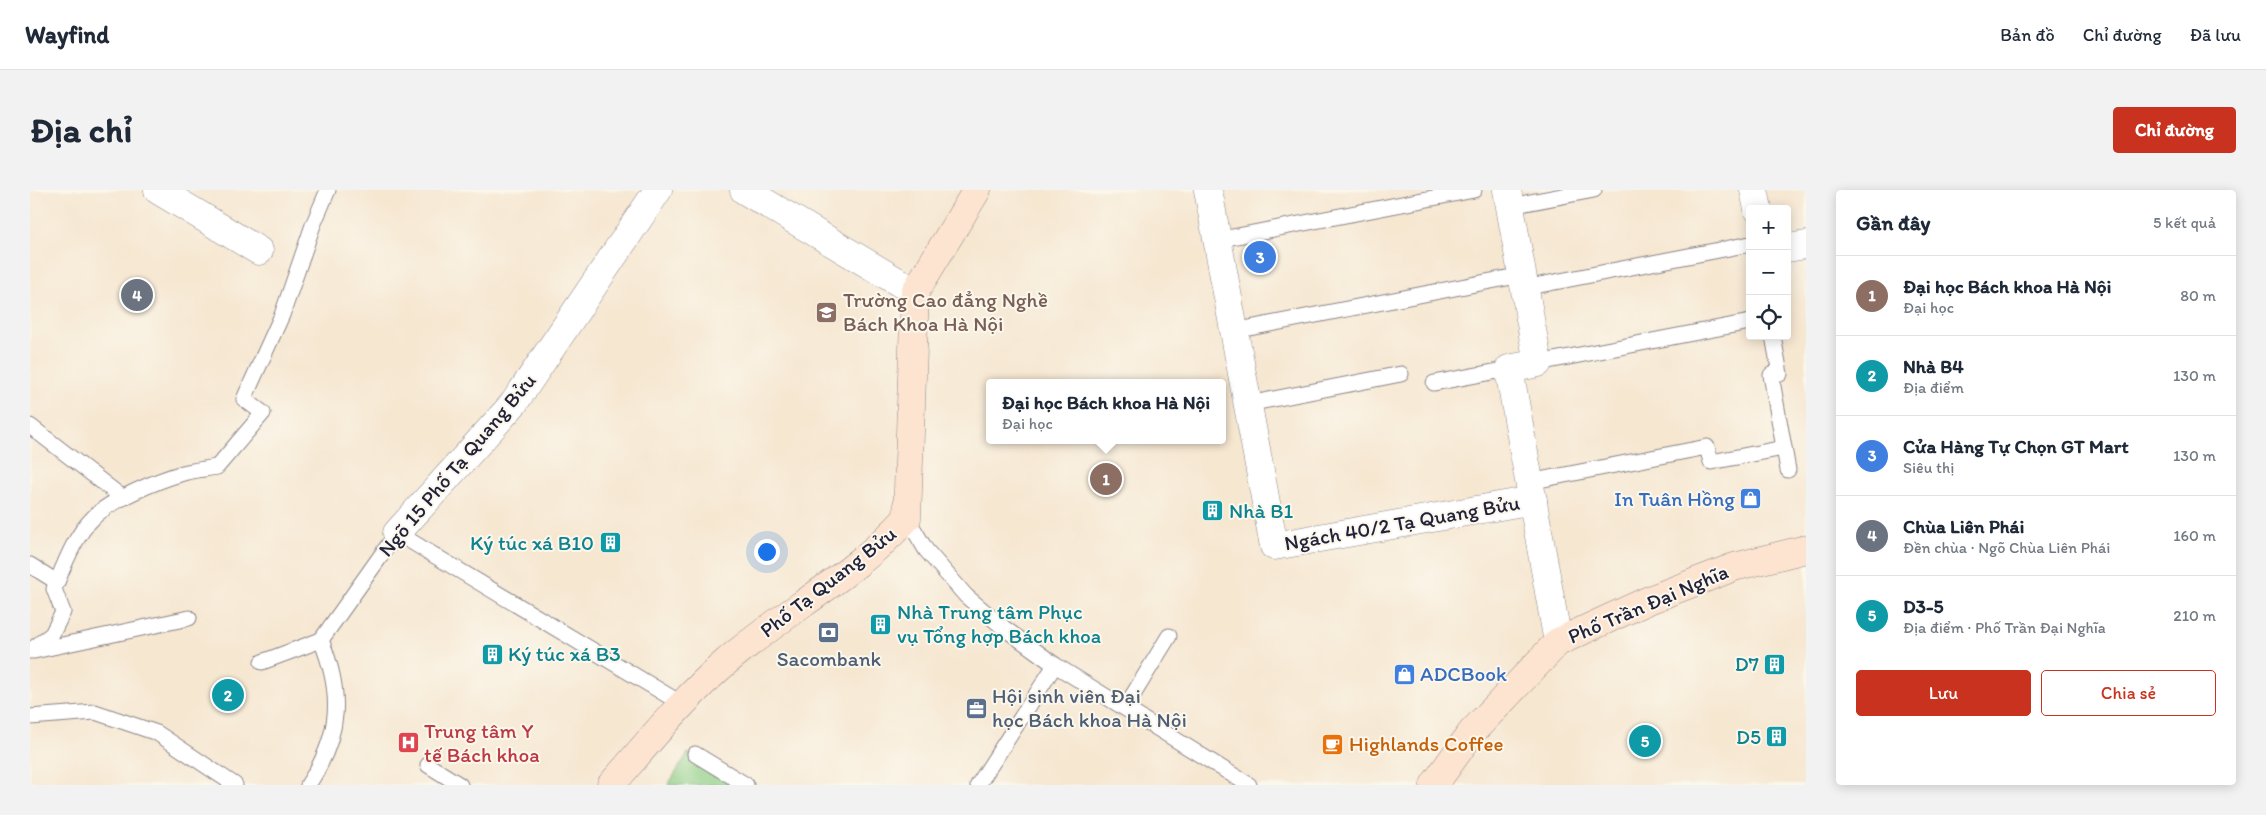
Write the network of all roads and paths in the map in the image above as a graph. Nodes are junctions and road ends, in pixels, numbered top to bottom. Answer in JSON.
{"nodes":[{"id":1,"x":158,"y":190,"type":"edge"},
{"id":2,"x":328,"y":190,"type":"edge"},
{"id":3,"x":658,"y":190,"type":"edge"},
{"id":4,"x":744,"y":190,"type":"edge"},
{"id":5,"x":977,"y":190,"type":"edge"},
{"id":6,"x":1208,"y":190,"type":"edge"},
{"id":7,"x":1474,"y":190,"type":"edge"},
{"id":8,"x":1594,"y":190,"type":"edge"},
{"id":9,"x":1754,"y":190,"type":"edge"},
{"id":10,"x":1508,"y":198,"type":"edge"},
{"id":11,"x":1757,"y":205,"type":"edge"},
{"id":12,"x":1217,"y":240,"type":"junction"},
{"id":13,"x":1746,"y":245,"type":"edge"},
{"id":14,"x":1806,"y":245,"type":"edge"},
{"id":15,"x":1791,"y":247,"type":"edge"},
{"id":16,"x":259,"y":251,"type":"dead end"},
{"id":17,"x":1523,"y":282,"type":"junction"},
{"id":18,"x":915,"y":292,"type":"junction"},
{"id":19,"x":1746,"y":323,"type":"edge"},
{"id":20,"x":1234,"y":331,"type":"junction"},
{"id":21,"x":1774,"y":340,"type":"edge"},
{"id":22,"x":1538,"y":363,"type":"junction"},
{"id":23,"x":1509,"y":369,"type":"junction"},
{"id":24,"x":1401,"y":374,"type":"dead end"},
{"id":25,"x":1434,"y":383,"type":"dead end"},
{"id":26,"x":1248,"y":404,"type":"junction"},
{"id":27,"x":30,"y":426,"type":"edge"},
{"id":28,"x":1784,"y":448,"type":"junction"},
{"id":29,"x":1788,"y":470,"type":"dead end"},
{"id":30,"x":1531,"y":490,"type":"junction"},
{"id":31,"x":123,"y":498,"type":"junction"},
{"id":32,"x":907,"y":518,"type":"junction"},
{"id":33,"x":397,"y":533,"type":"junction"},
{"id":34,"x":1806,"y":549,"type":"edge"},
{"id":35,"x":30,"y":564,"type":"edge"},
{"id":36,"x":57,"y":582,"type":"junction"},
{"id":37,"x":189,"y":618,"type":"dead end"},
{"id":38,"x":1170,"y":636,"type":"dead end"},
{"id":39,"x":321,"y":640,"type":"junction"},
{"id":40,"x":1558,"y":642,"type":"junction"},
{"id":41,"x":262,"y":662,"type":"dead end"},
{"id":42,"x":1055,"y":665,"type":"junction"},
{"id":43,"x":682,"y":704,"type":"junction"},
{"id":44,"x":1125,"y":708,"type":"junction"},
{"id":45,"x":30,"y":717,"type":"edge"},
{"id":46,"x":695,"y":754,"type":"dead end"},
{"id":47,"x":428,"y":765,"type":"dead end"},
{"id":48,"x":235,"y":785,"type":"edge"},
{"id":49,"x":308,"y":785,"type":"edge"},
{"id":50,"x":460,"y":785,"type":"edge"},
{"id":51,"x":611,"y":785,"type":"edge"},
{"id":52,"x":746,"y":785,"type":"edge"},
{"id":53,"x":978,"y":785,"type":"edge"},
{"id":54,"x":1249,"y":785,"type":"edge"},
{"id":55,"x":1434,"y":785,"type":"edge"}],
"edges":[{"from":1,"to":16,"type":"street"},
{"from":2,"to":31,"type":"lane"},
{"from":3,"to":33,"type":"street","name":"Ngõ 15 Phố Tạ Quang Bửu"},
{"from":4,"to":18,"type":"street"},
{"from":5,"to":18,"type":"street","name":"Phố Tạ Quang Bửu"},
{"from":6,"to":12,"type":"street","name":"Ngách 40/2 Tạ Quang Bửu"},
{"from":7,"to":12,"type":"lane"},
{"from":8,"to":10,"type":"lane"},
{"from":9,"to":11,"type":"street"},
{"from":10,"to":17,"type":"street"},
{"from":12,"to":20,"type":"street","name":"Ngách 40/2 Tạ Quang Bửu"},
{"from":13,"to":17,"type":"lane"},
{"from":14,"to":15,"type":"street"},
{"from":17,"to":20,"type":"lane"},
{"from":17,"to":22,"type":"street"},
{"from":18,"to":32,"type":"street","name":"Phố Tạ Quang Bửu"},
{"from":19,"to":22,"type":"lane"},
{"from":20,"to":26,"type":"street","name":"Ngách 40/2 Tạ Quang Bửu"},
{"from":21,"to":28,"type":"lane"},
{"from":22,"to":23,"type":"street"},
{"from":23,"to":25,"type":"lane"},
{"from":23,"to":30,"type":"street"},
{"from":24,"to":26,"type":"lane"},
{"from":26,"to":30,"type":"street","name":"Ngách 40/2 Tạ Quang Bửu"},
{"from":27,"to":31,"type":"lane"},
{"from":28,"to":29,"type":"lane"},
{"from":28,"to":30,"type":"lane"},
{"from":30,"to":40,"type":"street"},
{"from":31,"to":36,"type":"lane"},
{"from":32,"to":42,"type":"lane"},
{"from":32,"to":43,"type":"street","name":"Phố Tạ Quang Bửu"},
{"from":33,"to":39,"type":"lane","name":"Ngõ 15 Phố Tạ Quang Bửu"},
{"from":33,"to":43,"type":"lane"},
{"from":34,"to":40,"type":"street","name":"Phố Trần Đại Nghĩa"},
{"from":35,"to":36,"type":"lane"},
{"from":36,"to":37,"type":"lane"},
{"from":38,"to":44,"type":"lane"},
{"from":39,"to":41,"type":"lane"},
{"from":39,"to":49,"type":"lane"},
{"from":40,"to":55,"type":"street","name":"Phố Trần Đại Nghĩa"},
{"from":42,"to":44,"type":"lane"},
{"from":42,"to":53,"type":"lane"},
{"from":43,"to":51,"type":"street","name":"Phố Tạ Quang Bửu"},
{"from":44,"to":54,"type":"lane"},
{"from":45,"to":48,"type":"lane"},
{"from":46,"to":52,"type":"lane"},
{"from":47,"to":50,"type":"lane"}]}
